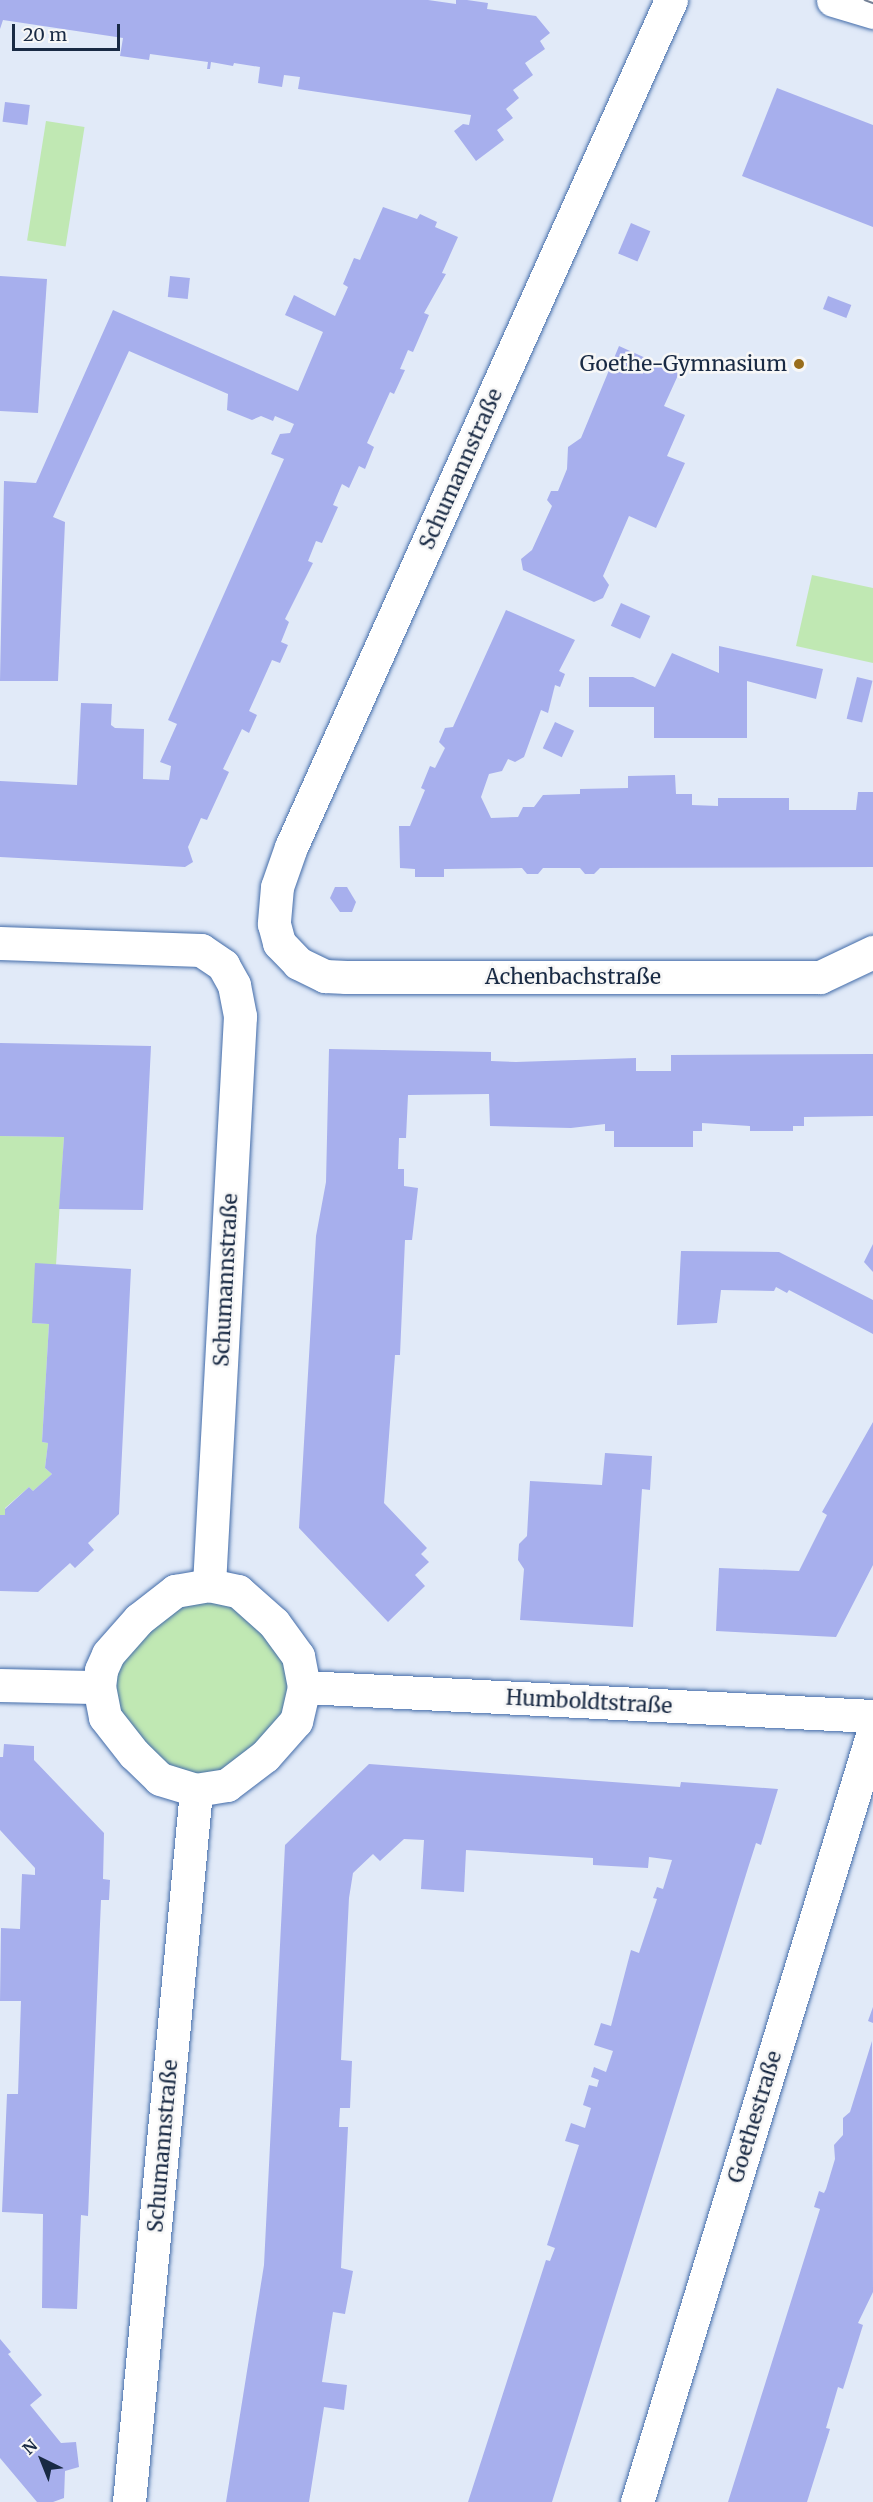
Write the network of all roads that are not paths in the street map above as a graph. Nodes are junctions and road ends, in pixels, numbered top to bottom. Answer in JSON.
{"nodes":[{"id":1,"x":671,"y":0,"type":"edge"},
{"id":2,"x":833,"y":0,"type":"edge"},
{"id":3,"x":873,"y":12,"type":"edge"},
{"id":4,"x":0,"y":943,"type":"edge"},
{"id":5,"x":279,"y":943,"type":"joint"},
{"id":6,"x":873,"y":952,"type":"edge"},
{"id":7,"x":209,"y":1586,"type":"junction"},
{"id":8,"x":0,"y":1685,"type":"edge"},
{"id":9,"x":99,"y":1687,"type":"junction"},
{"id":10,"x":304,"y":1688,"type":"junction"},
{"id":11,"x":873,"y":1716,"type":"edge"},
{"id":12,"x":873,"y":1732,"type":"edge"},
{"id":13,"x":196,"y":1790,"type":"junction"},
{"id":14,"x":129,"y":2502,"type":"edge"},
{"id":15,"x":638,"y":2502,"type":"edge"}],
"edges":[{"from":1,"to":5,"type":"street","name":"Schumannstraße"},
{"from":2,"to":3,"type":"street"},
{"from":4,"to":7,"type":"street","name":"Schumannstraße"},
{"from":5,"to":6,"type":"street","name":"Achenbachstraße"},
{"from":7,"to":9,"type":"street"},
{"from":7,"to":10,"type":"street"},
{"from":8,"to":9,"type":"street"},
{"from":9,"to":13,"type":"street"},
{"from":10,"to":11,"type":"street","name":"Humboldtstraße"},
{"from":10,"to":13,"type":"street"},
{"from":12,"to":15,"type":"street","name":"Goethestraße"},
{"from":13,"to":14,"type":"street","name":"Schumannstraße"}]}
